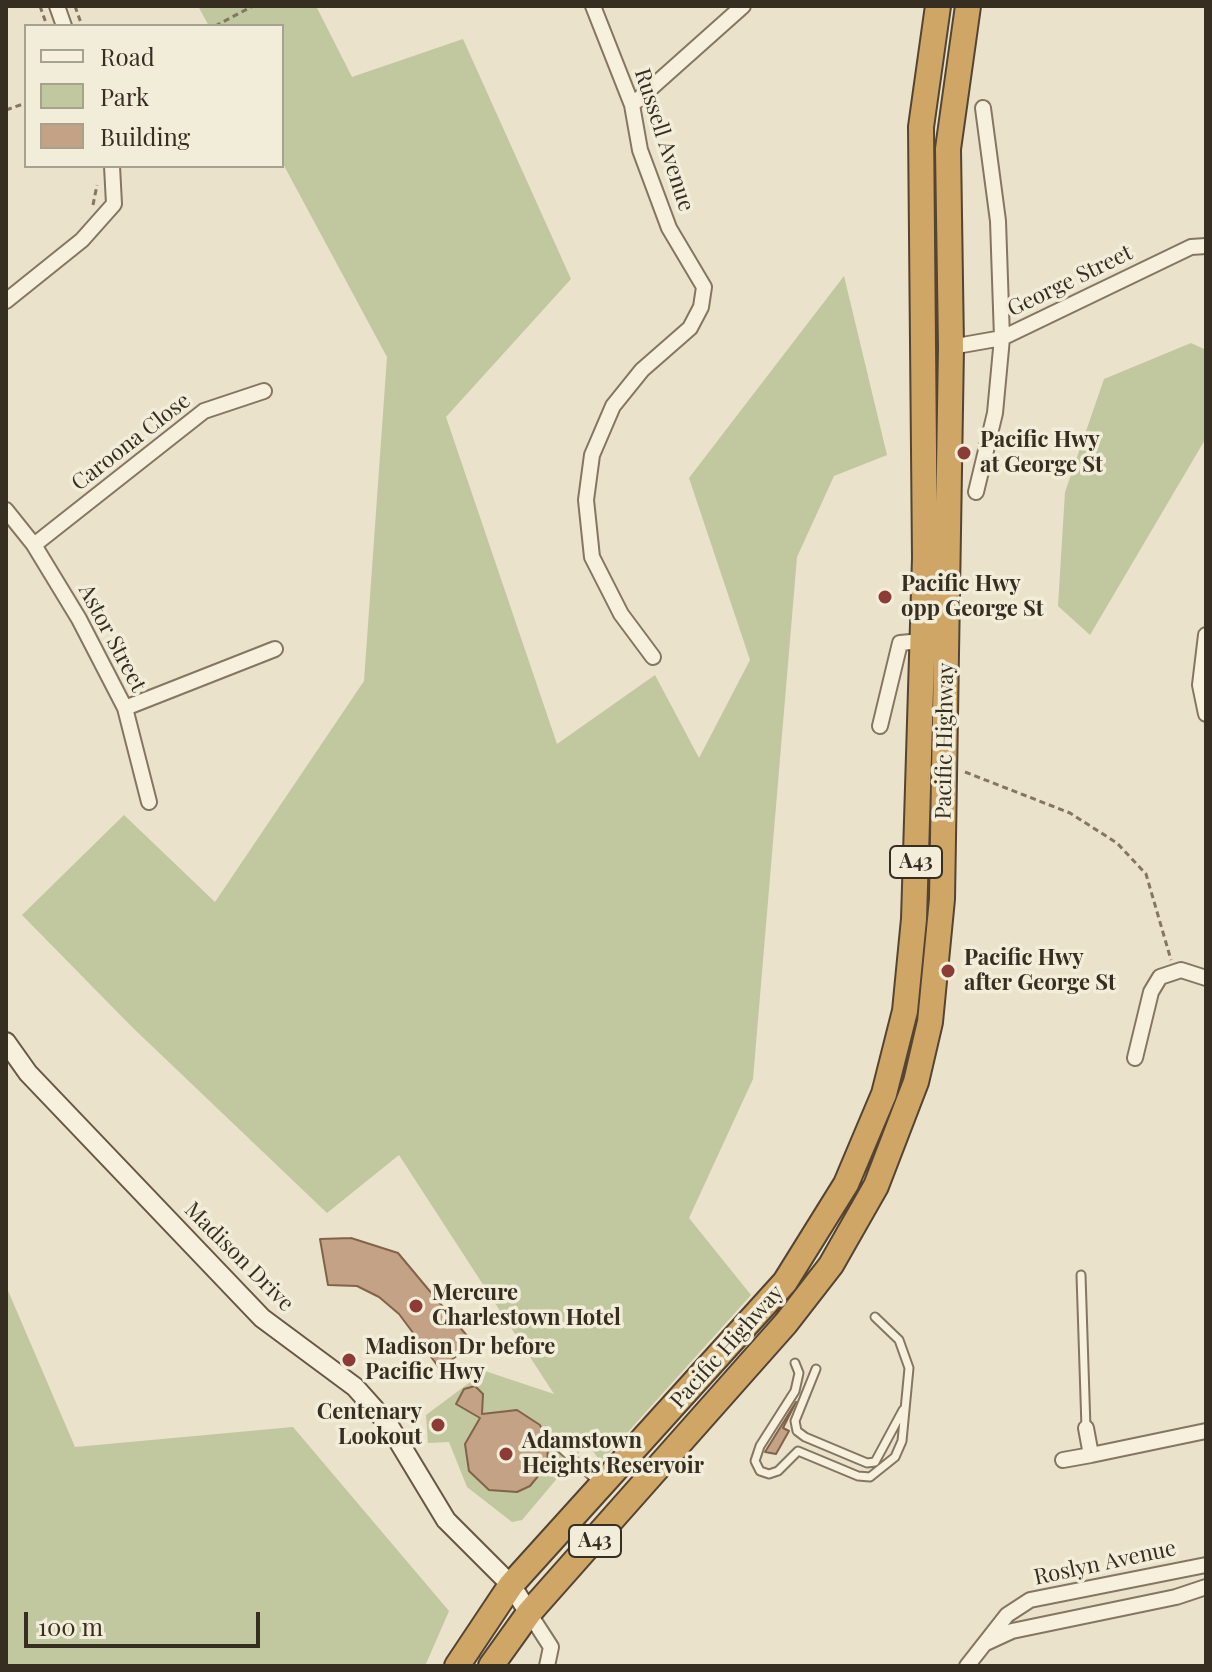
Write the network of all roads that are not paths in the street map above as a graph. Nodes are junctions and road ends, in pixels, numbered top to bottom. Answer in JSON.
{"nodes":[{"id":1,"x":593,"y":6,"type":"edge"},
{"id":2,"x":743,"y":6,"type":"edge"},
{"id":3,"x":938,"y":6,"type":"edge"},
{"id":4,"x":968,"y":6,"type":"edge"},
{"id":5,"x":632,"y":105,"type":"junction"},
{"id":6,"x":983,"y":108,"type":"dead end"},
{"id":7,"x":112,"y":168,"type":"edge"},
{"id":8,"x":1206,"y":246,"type":"edge"},
{"id":9,"x":6,"y":301,"type":"edge"},
{"id":10,"x":1002,"y":338,"type":"junction"},
{"id":11,"x":951,"y":347,"type":"junction"},
{"id":12,"x":264,"y":391,"type":"dead end"},
{"id":13,"x":976,"y":492,"type":"dead end"},
{"id":14,"x":6,"y":510,"type":"edge"},
{"id":15,"x":34,"y":545,"type":"junction"},
{"id":16,"x":1206,"y":635,"type":"edge"},
{"id":17,"x":922,"y":641,"type":"junction"},
{"id":18,"x":275,"y":649,"type":"dead end"},
{"id":19,"x":653,"y":657,"type":"dead end"},
{"id":20,"x":125,"y":708,"type":"junction"},
{"id":21,"x":1206,"y":714,"type":"edge"},
{"id":22,"x":880,"y":726,"type":"dead end"},
{"id":23,"x":149,"y":802,"type":"dead end"},
{"id":24,"x":1206,"y":978,"type":"edge"},
{"id":25,"x":6,"y":1042,"type":"edge"},
{"id":26,"x":1135,"y":1058,"type":"dead end"},
{"id":27,"x":1081,"y":1275,"type":"dead end"},
{"id":28,"x":875,"y":1317,"type":"dead end"},
{"id":29,"x":795,"y":1363,"type":"dead end"},
{"id":30,"x":816,"y":1369,"type":"dead end"},
{"id":31,"x":904,"y":1408,"type":"junction"},
{"id":32,"x":1086,"y":1428,"type":"joint"},
{"id":33,"x":1206,"y":1431,"type":"edge"},
{"id":34,"x":552,"y":1440,"type":"dead end"},
{"id":35,"x":1091,"y":1455,"type":"junction"},
{"id":36,"x":1063,"y":1460,"type":"dead end"},
{"id":37,"x":602,"y":1486,"type":"junction"},
{"id":38,"x":1206,"y":1565,"type":"edge"},
{"id":39,"x":511,"y":1585,"type":"junction"},
{"id":40,"x":1206,"y":1587,"type":"edge"},
{"id":41,"x":529,"y":1613,"type":"junction"},
{"id":42,"x":982,"y":1644,"type":"junction"},
{"id":43,"x":457,"y":1666,"type":"edge"},
{"id":44,"x":491,"y":1666,"type":"edge"},
{"id":45,"x":547,"y":1666,"type":"edge"},
{"id":46,"x":967,"y":1666,"type":"edge"}],
"edges":[{"from":1,"to":5,"type":"street","name":"Russell Avenue"},
{"from":2,"to":5,"type":"street"},
{"from":3,"to":17,"type":"highway","name":"Pacific Highway","number":"A43"},
{"from":4,"to":11,"type":"highway","name":"Pacific Highway","number":"A43"},
{"from":5,"to":19,"type":"street","name":"Russell Avenue"},
{"from":6,"to":10,"type":"street"},
{"from":7,"to":9,"type":"street"},
{"from":8,"to":10,"type":"street","name":"George Street"},
{"from":10,"to":11,"type":"street","name":"George Street"},
{"from":10,"to":13,"type":"street"},
{"from":11,"to":41,"type":"highway","name":"Pacific Highway","number":"A43"},
{"from":12,"to":15,"type":"street","name":"Caroona Close"},
{"from":14,"to":15,"type":"street","name":"Astor Street"},
{"from":15,"to":20,"type":"street","name":"Astor Street"},
{"from":16,"to":21,"type":"street"},
{"from":17,"to":22,"type":"street","name":"Pacific Highway"},
{"from":17,"to":37,"type":"highway","name":"Pacific Highway","number":"A43"},
{"from":18,"to":20,"type":"street"},
{"from":20,"to":23,"type":"street","name":"Astor Street"},
{"from":24,"to":26,"type":"street"},
{"from":25,"to":39,"type":"main road","name":"Madison Drive"},
{"from":27,"to":32,"type":"lane"},
{"from":28,"to":31,"type":"lane"},
{"from":29,"to":31,"type":"lane"},
{"from":30,"to":31,"type":"lane"},
{"from":32,"to":35,"type":"street"},
{"from":33,"to":35,"type":"street"},
{"from":34,"to":37,"type":"lane"},
{"from":35,"to":36,"type":"street"},
{"from":37,"to":39,"type":"highway","name":"Pacific Highway","number":"A43"},
{"from":38,"to":42,"type":"street","name":"Roslyn Avenue"},
{"from":39,"to":41,"type":"main road","name":"Madison Drive"},
{"from":39,"to":43,"type":"highway","name":"Pacific Highway","number":"A43"},
{"from":40,"to":42,"type":"street","name":"Roslyn Avenue"},
{"from":41,"to":44,"type":"highway","name":"Pacific Highway","number":"A43"},
{"from":41,"to":45,"type":"street"},
{"from":42,"to":46,"type":"street","name":"Roslyn Avenue"}]}
